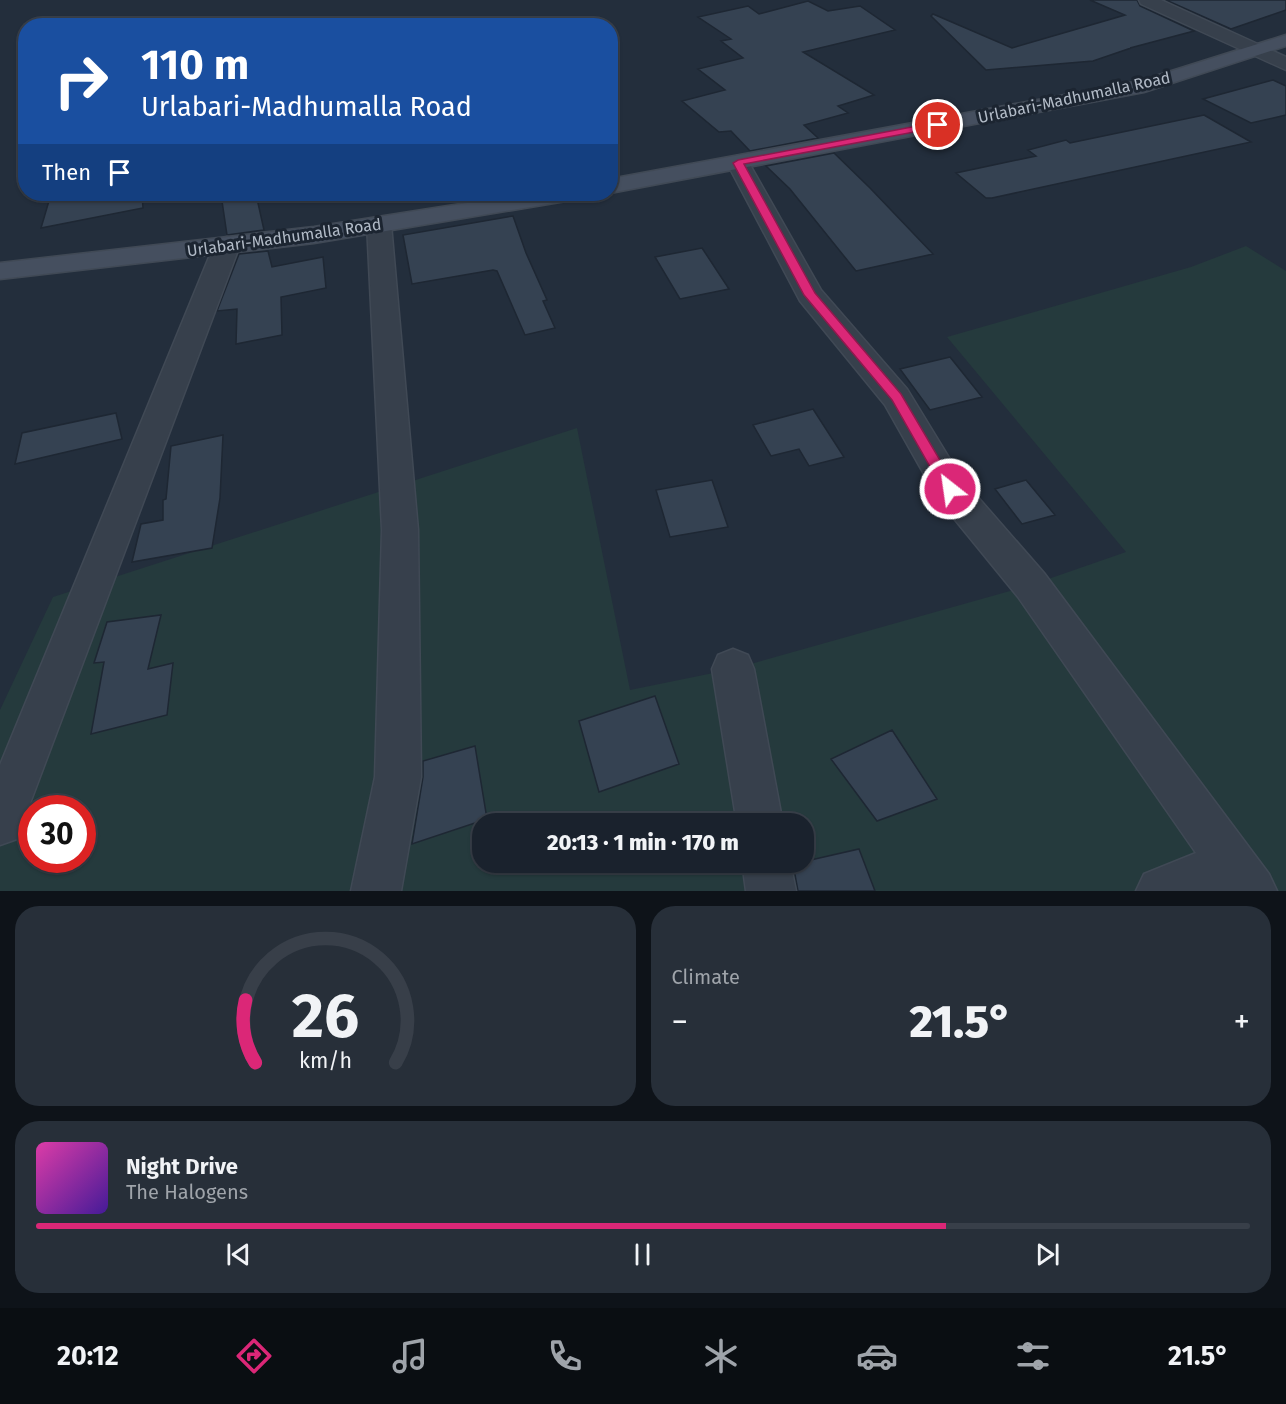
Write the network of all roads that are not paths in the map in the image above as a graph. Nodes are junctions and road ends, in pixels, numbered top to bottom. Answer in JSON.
{"nodes":[{"id":1,"x":1147,"y":0,"type":"edge"},
{"id":2,"x":1286,"y":40,"type":"edge"},
{"id":3,"x":1258,"y":51,"type":"junction"},
{"id":4,"x":1286,"y":64,"type":"edge"},
{"id":5,"x":738,"y":163,"type":"junction"},
{"id":6,"x":618,"y":185,"type":"edge"},
{"id":7,"x":522,"y":201,"type":"edge"},
{"id":8,"x":379,"y":224,"type":"junction"},
{"id":9,"x":226,"y":245,"type":"junction"},
{"id":10,"x":0,"y":271,"type":"edge"},
{"id":11,"x":733,"y":669,"type":"dead end"},
{"id":12,"x":758,"y":813,"type":"edge"},
{"id":13,"x":0,"y":822,"type":"edge"},
{"id":14,"x":768,"y":873,"type":"edge"},
{"id":15,"x":1242,"y":877,"type":"edge"},
{"id":16,"x":376,"y":891,"type":"edge"},
{"id":17,"x":771,"y":891,"type":"edge"},
{"id":18,"x":1161,"y":891,"type":"edge"}],
"edges":[{"from":1,"to":3,"type":"street"},
{"from":2,"to":3,"type":"main road","name":"Urlabari-Madhumalla Road"},
{"from":3,"to":4,"type":"street"},
{"from":3,"to":5,"type":"main road","name":"Urlabari-Madhumalla Road"},
{"from":5,"to":6,"type":"main road","name":"Urlabari-Madhumalla Road"},
{"from":5,"to":15,"type":"street"},
{"from":7,"to":8,"type":"main road","name":"Urlabari-Madhumalla Road"},
{"from":8,"to":9,"type":"main road","name":"Urlabari-Madhumalla Road"},
{"from":8,"to":16,"type":"street"},
{"from":9,"to":10,"type":"main road","name":"Urlabari-Madhumalla Road"},
{"from":9,"to":13,"type":"street"},
{"from":11,"to":12,"type":"street"},
{"from":14,"to":17,"type":"street"},
{"from":15,"to":18,"type":"street"}]}
